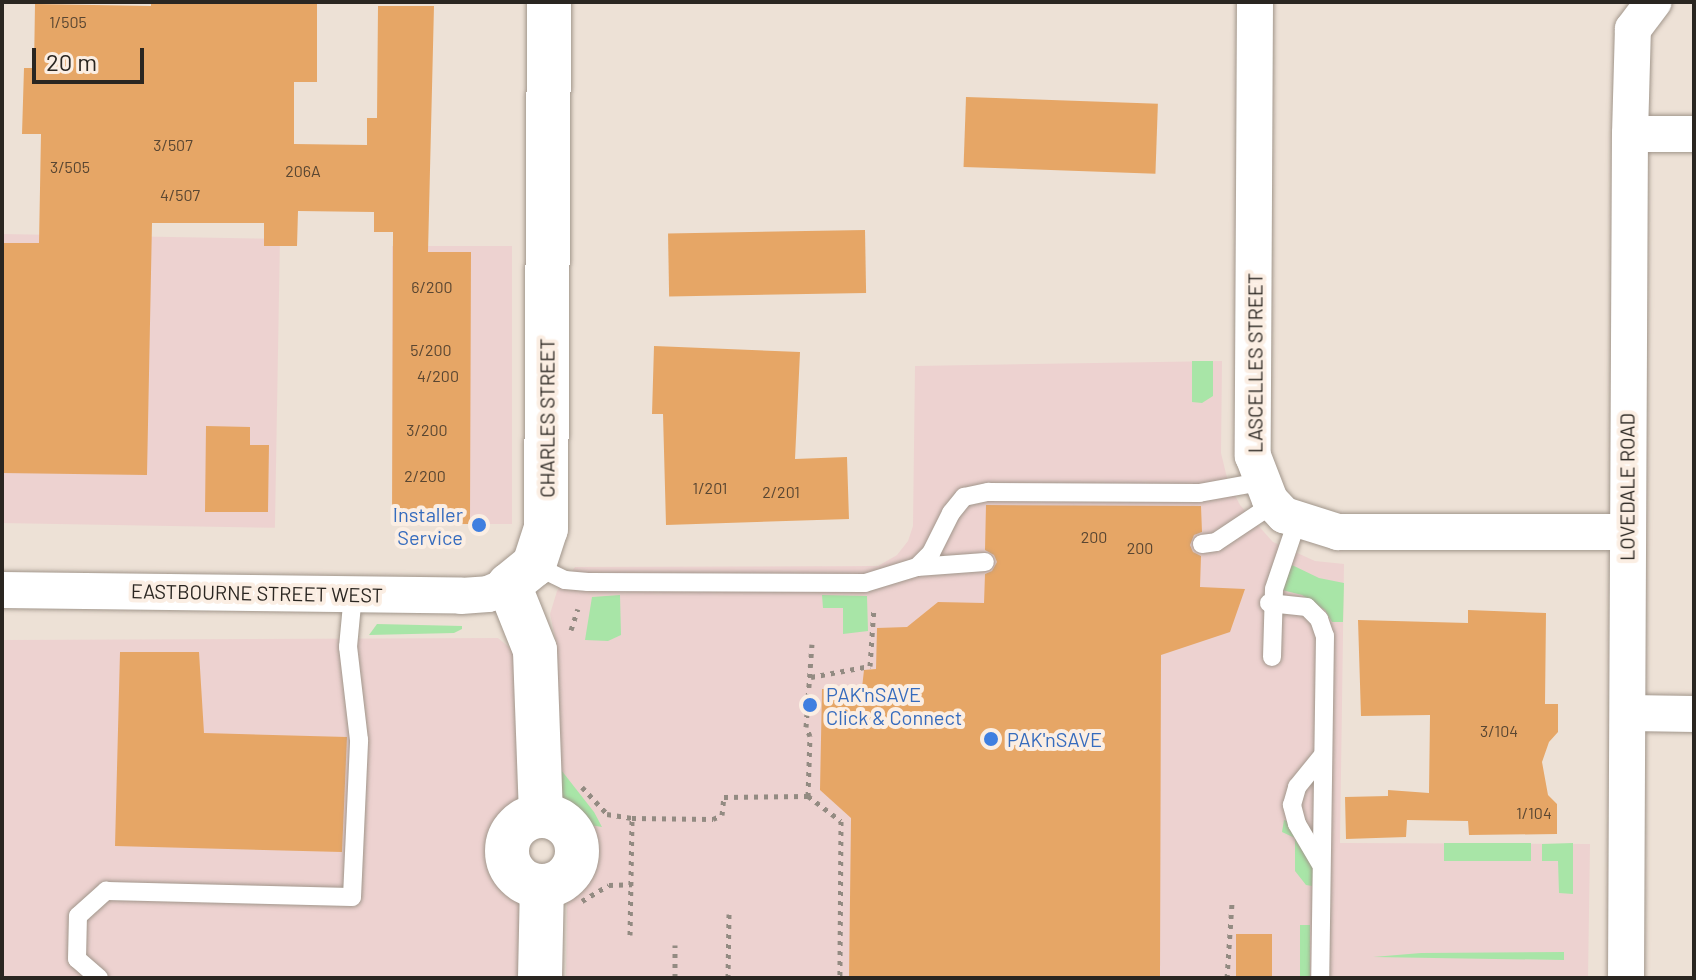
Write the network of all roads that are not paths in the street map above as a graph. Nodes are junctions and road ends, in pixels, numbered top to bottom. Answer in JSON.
{"nodes":[{"id":1,"x":549,"y":2,"type":"edge"},
{"id":2,"x":1255,"y":2,"type":"edge"},
{"id":3,"x":1653,"y":2,"type":"edge"},
{"id":4,"x":1630,"y":134,"type":"junction"},
{"id":5,"x":1694,"y":134,"type":"edge"},
{"id":6,"x":1277,"y":502,"type":"junction"},
{"id":7,"x":1626,"y":532,"type":"junction"},
{"id":8,"x":1202,"y":544,"type":"dead end"},
{"id":9,"x":985,"y":562,"type":"dead end"},
{"id":10,"x":917,"y":567,"type":"junction"},
{"id":11,"x":522,"y":575,"type":"junction"},
{"id":12,"x":2,"y":590,"type":"edge"},
{"id":13,"x":353,"y":594,"type":"junction"},
{"id":14,"x":1271,"y":603,"type":"junction"},
{"id":15,"x":1272,"y":657,"type":"dead end"},
{"id":16,"x":1630,"y":713,"type":"junction"},
{"id":17,"x":1694,"y":714,"type":"edge"},
{"id":18,"x":1323,"y":755,"type":"junction"},
{"id":19,"x":1321,"y":864,"type":"junction"},
{"id":20,"x":99,"y":978,"type":"edge"},
{"id":21,"x":540,"y":978,"type":"edge"},
{"id":22,"x":1320,"y":978,"type":"edge"},
{"id":23,"x":1626,"y":978,"type":"edge"}],
"edges":[{"from":1,"to":11,"type":"street","name":"CHARLES STREET"},
{"from":2,"to":6,"type":"street","name":"LASCELLES STREET"},
{"from":3,"to":4,"type":"street","name":"LOVEDALE ROAD"},
{"from":4,"to":5,"type":"street"},
{"from":4,"to":7,"type":"street","name":"LOVEDALE ROAD"},
{"from":6,"to":7,"type":"street"},
{"from":6,"to":8,"type":"lane"},
{"from":6,"to":10,"type":"lane"},
{"from":6,"to":14,"type":"lane"},
{"from":7,"to":16,"type":"street","name":"LOVEDALE ROAD"},
{"from":9,"to":10,"type":"lane"},
{"from":10,"to":11,"type":"lane"},
{"from":11,"to":13,"type":"street","name":"EASTBOURNE STREET WEST"},
{"from":11,"to":21,"type":"street"},
{"from":12,"to":13,"type":"street","name":"EASTBOURNE STREET WEST"},
{"from":13,"to":20,"type":"lane"},
{"from":14,"to":15,"type":"lane"},
{"from":14,"to":18,"type":"lane"},
{"from":16,"to":17,"type":"street"},
{"from":16,"to":23,"type":"street","name":"LOVEDALE ROAD"},
{"from":18,"to":19,"type":"lane"},
{"from":18,"to":19,"type":"lane"},
{"from":19,"to":22,"type":"lane"}]}
